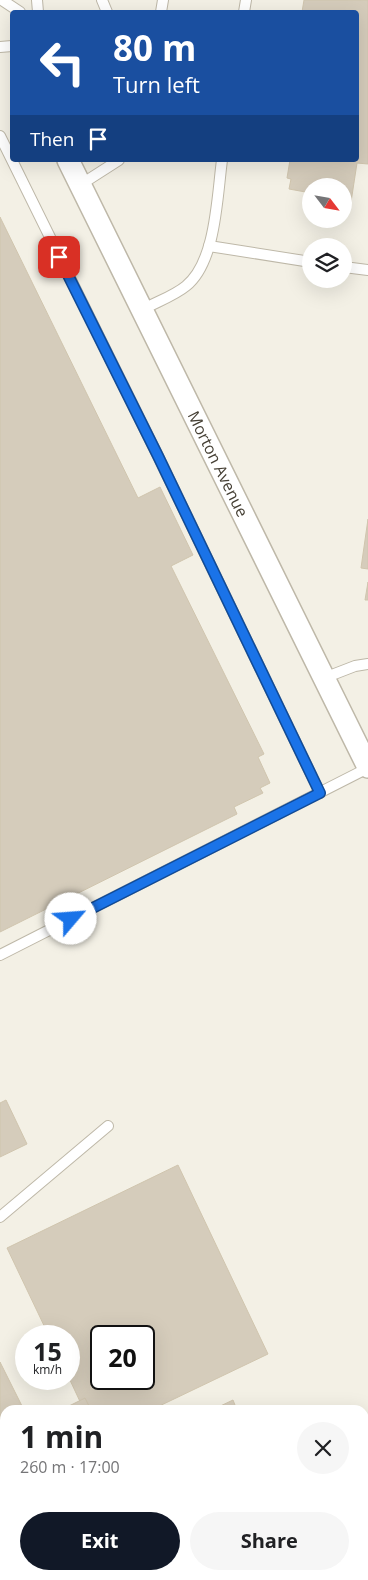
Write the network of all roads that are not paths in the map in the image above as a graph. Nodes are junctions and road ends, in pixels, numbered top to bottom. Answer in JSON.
{"nodes":[{"id":1,"x":2,"y":0,"type":"edge"},
{"id":2,"x":17,"y":10,"type":"edge"},
{"id":3,"x":0,"y":136,"type":"edge"},
{"id":4,"x":10,"y":156,"type":"edge"},
{"id":5,"x":13,"y":162,"type":"edge"},
{"id":6,"x":69,"y":162,"type":"edge"},
{"id":7,"x":116,"y":162,"type":"edge"},
{"id":8,"x":222,"y":162,"type":"edge"},
{"id":9,"x":80,"y":185,"type":"junction"},
{"id":10,"x":209,"y":246,"type":"junction"},
{"id":11,"x":302,"y":261,"type":"edge"},
{"id":12,"x":352,"y":268,"type":"edge"},
{"id":13,"x":368,"y":270,"type":"edge"},
{"id":14,"x":142,"y":310,"type":"junction"},
{"id":15,"x":368,"y":664,"type":"edge"},
{"id":16,"x":324,"y":678,"type":"junction"},
{"id":17,"x":360,"y":737,"type":"edge"},
{"id":18,"x":368,"y":768,"type":"edge"},
{"id":19,"x":320,"y":793,"type":"junction"},
{"id":20,"x":0,"y":955,"type":"edge"},
{"id":21,"x":108,"y":1126,"type":"dead end"},
{"id":22,"x":0,"y":1217,"type":"edge"}],
"edges":[{"from":1,"to":2,"type":"lane"},
{"from":3,"to":4,"type":"lane"},
{"from":5,"to":19,"type":"lane"},
{"from":6,"to":9,"type":"street","name":"Morton Avenue"},
{"from":7,"to":9,"type":"lane"},
{"from":8,"to":10,"type":"lane"},
{"from":9,"to":14,"type":"street","name":"Morton Avenue"},
{"from":10,"to":11,"type":"lane"},
{"from":10,"to":14,"type":"lane"},
{"from":12,"to":13,"type":"lane"},
{"from":14,"to":16,"type":"street","name":"Morton Avenue"},
{"from":15,"to":16,"type":"lane"},
{"from":16,"to":17,"type":"street","name":"Morton Avenue"},
{"from":17,"to":18,"type":"street","name":"Morton Avenue"},
{"from":18,"to":19,"type":"lane"},
{"from":19,"to":20,"type":"lane"},
{"from":21,"to":22,"type":"lane"}]}
